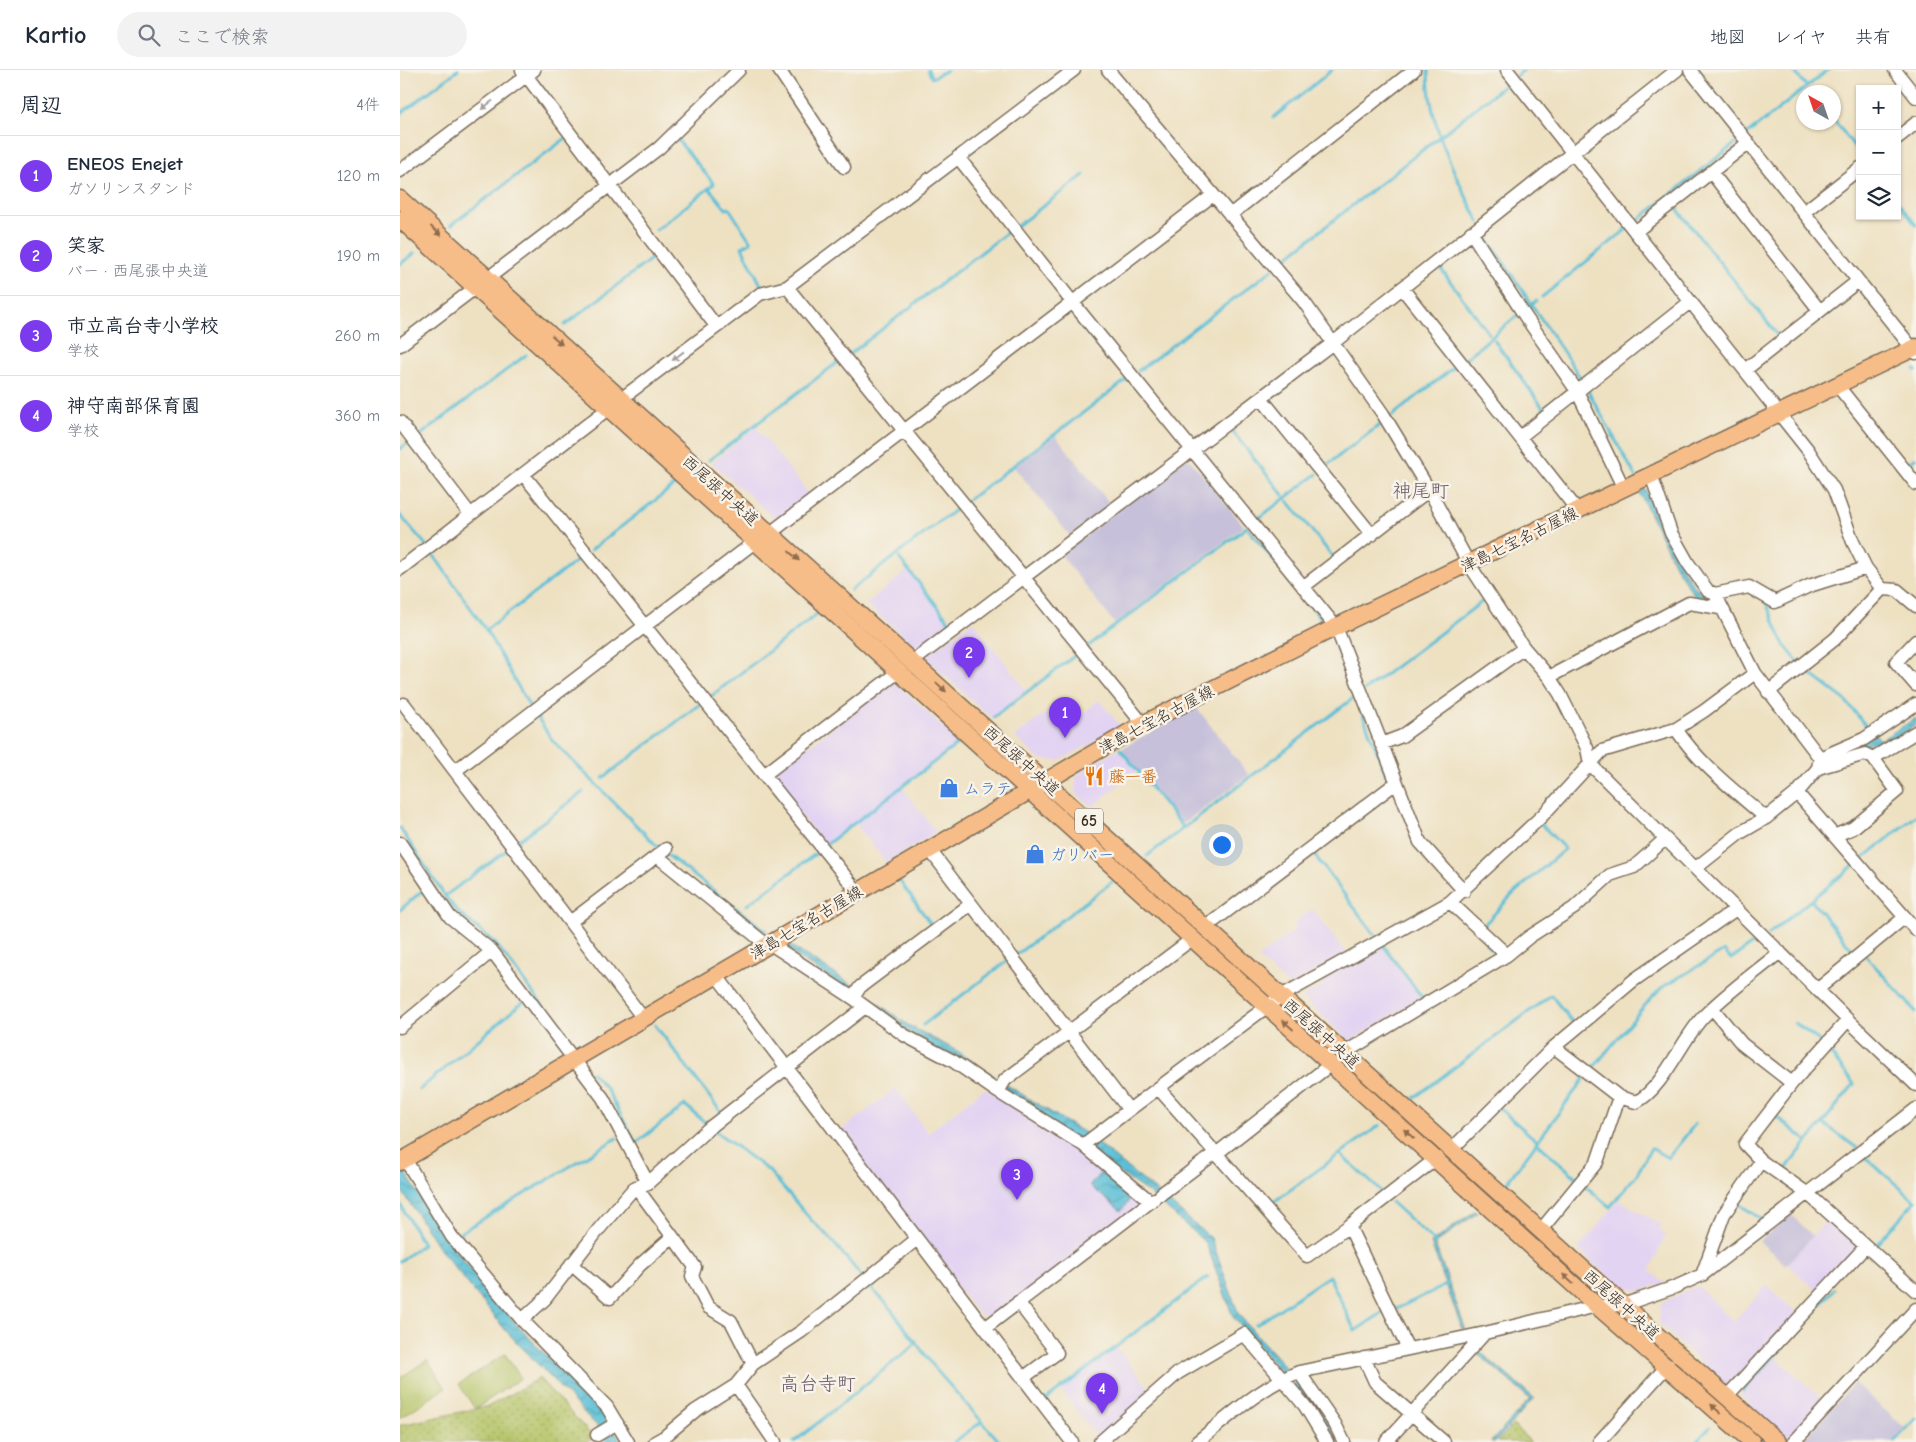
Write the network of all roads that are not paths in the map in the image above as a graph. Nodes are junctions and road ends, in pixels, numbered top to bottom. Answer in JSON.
{"nodes":[{"id":1,"x":738,"y":70,"type":"edge"},
{"id":2,"x":780,"y":70,"type":"edge"},
{"id":3,"x":1074,"y":70,"type":"edge"},
{"id":4,"x":1108,"y":70,"type":"edge"},
{"id":5,"x":1414,"y":70,"type":"edge"},
{"id":6,"x":1677,"y":70,"type":"edge"},
{"id":7,"x":1690,"y":70,"type":"edge"},
{"id":8,"x":1895,"y":70,"type":"edge"},
{"id":9,"x":528,"y":72,"type":"edge"},
{"id":10,"x":1511,"y":76,"type":"edge"},
{"id":11,"x":1916,"y":97,"type":"edge"},
{"id":12,"x":1916,"y":123,"type":"edge"},
{"id":13,"x":1901,"y":135,"type":"edge"},
{"id":14,"x":1745,"y":139,"type":"junction"},
{"id":15,"x":1572,"y":153,"type":"junction"},
{"id":16,"x":958,"y":157,"type":"junction"},
{"id":17,"x":844,"y":167,"type":"dead end"},
{"id":18,"x":400,"y":171,"type":"edge"},
{"id":19,"x":1856,"y":171,"type":"edge"},
{"id":20,"x":1710,"y":172,"type":"junction"},
{"id":21,"x":612,"y":186,"type":"junction"},
{"id":22,"x":1213,"y":196,"type":"junction"},
{"id":23,"x":400,"y":199,"type":"edge"},
{"id":24,"x":1804,"y":212,"type":"junction"},
{"id":25,"x":1230,"y":216,"type":"junction"},
{"id":26,"x":400,"y":220,"type":"edge"},
{"id":27,"x":1477,"y":228,"type":"junction"},
{"id":28,"x":1632,"y":228,"type":"junction"},
{"id":29,"x":1858,"y":281,"type":"junction"},
{"id":30,"x":481,"y":282,"type":"junction"},
{"id":31,"x":787,"y":287,"type":"junction"},
{"id":32,"x":1402,"y":288,"type":"junction"},
{"id":33,"x":1690,"y":302,"type":"junction"},
{"id":34,"x":1073,"y":303,"type":"junction"},
{"id":35,"x":1820,"y":311,"type":"junction"},
{"id":36,"x":716,"y":326,"type":"junction"},
{"id":37,"x":1333,"y":343,"type":"junction"},
{"id":38,"x":400,"y":345,"type":"edge"},
{"id":39,"x":1915,"y":350,"type":"edge"},
{"id":40,"x":1745,"y":370,"type":"junction"},
{"id":41,"x":1838,"y":385,"type":"junction"},
{"id":42,"x":1582,"y":388,"type":"junction"},
{"id":43,"x":1261,"y":398,"type":"junction"},
{"id":44,"x":615,"y":404,"type":"junction"},
{"id":45,"x":1779,"y":414,"type":"junction"},
{"id":46,"x":400,"y":422,"type":"edge"},
{"id":47,"x":905,"y":429,"type":"junction"},
{"id":48,"x":1520,"y":437,"type":"junction"},
{"id":49,"x":1192,"y":450,"type":"junction"},
{"id":50,"x":523,"y":474,"type":"junction"},
{"id":51,"x":1637,"y":482,"type":"junction"},
{"id":52,"x":1916,"y":484,"type":"edge"},
{"id":53,"x":1429,"y":490,"type":"junction"},
{"id":54,"x":1578,"y":511,"type":"junction"},
{"id":55,"x":470,"y":514,"type":"junction"},
{"id":56,"x":1372,"y":535,"type":"junction"},
{"id":57,"x":762,"y":537,"type":"junction"},
{"id":58,"x":1468,"y":564,"type":"junction"},
{"id":59,"x":1866,"y":568,"type":"junction"},
{"id":60,"x":400,"y":569,"type":"edge"},
{"id":61,"x":1024,"y":577,"type":"junction"},
{"id":62,"x":1304,"y":587,"type":"junction"},
{"id":63,"x":1882,"y":589,"type":"junction"},
{"id":64,"x":1717,"y":600,"type":"junction"},
{"id":65,"x":1916,"y":606,"type":"edge"},
{"id":66,"x":646,"y":626,"type":"junction"},
{"id":67,"x":1336,"y":627,"type":"junction"},
{"id":68,"x":1916,"y":641,"type":"edge"},
{"id":69,"x":1524,"y":648,"type":"junction"},
{"id":70,"x":912,"y":662,"type":"junction"},
{"id":71,"x":898,"y":672,"type":"junction"},
{"id":72,"x":1754,"y":673,"type":"junction"},
{"id":73,"x":1549,"y":677,"type":"junction"},
{"id":74,"x":1916,"y":685,"type":"edge"},
{"id":75,"x":1768,"y":692,"type":"junction"},
{"id":76,"x":404,"y":704,"type":"dead end"},
{"id":77,"x":1916,"y":704,"type":"edge"},
{"id":78,"x":1143,"y":724,"type":"junction"},
{"id":79,"x":1676,"y":729,"type":"junction"},
{"id":80,"x":1916,"y":732,"type":"edge"},
{"id":81,"x":1381,"y":744,"type":"junction"},
{"id":82,"x":1873,"y":758,"type":"junction"},
{"id":83,"x":1819,"y":763,"type":"junction"},
{"id":84,"x":1590,"y":764,"type":"junction"},
{"id":85,"x":455,"y":771,"type":"junction"},
{"id":86,"x":764,"y":775,"type":"junction"},
{"id":87,"x":1045,"y":781,"type":"junction"},
{"id":88,"x":1396,"y":783,"type":"junction"},
{"id":89,"x":1028,"y":790,"type":"junction"},
{"id":90,"x":1797,"y":793,"type":"junction"},
{"id":91,"x":1766,"y":818,"type":"junction"},
{"id":92,"x":1834,"y":836,"type":"junction"},
{"id":93,"x":1665,"y":839,"type":"junction"},
{"id":94,"x":400,"y":843,"type":"edge"},
{"id":95,"x":929,"y":849,"type":"junction"},
{"id":96,"x":1696,"y":868,"type":"junction"},
{"id":97,"x":1464,"y":891,"type":"junction"},
{"id":98,"x":857,"y":892,"type":"junction"},
{"id":99,"x":1450,"y":902,"type":"junction"},
{"id":100,"x":971,"y":904,"type":"junction"},
{"id":101,"x":1736,"y":909,"type":"junction"},
{"id":102,"x":1905,"y":917,"type":"junction"},
{"id":103,"x":570,"y":922,"type":"junction"},
{"id":104,"x":1206,"y":927,"type":"junction"},
{"id":105,"x":1916,"y":930,"type":"edge"},
{"id":106,"x":1192,"y":938,"type":"junction"},
{"id":107,"x":768,"y":944,"type":"junction"},
{"id":108,"x":492,"y":951,"type":"junction"},
{"id":109,"x":1780,"y":952,"type":"junction"},
{"id":110,"x":1507,"y":955,"type":"junction"},
{"id":111,"x":716,"y":975,"type":"junction"},
{"id":112,"x":1818,"y":989,"type":"junction"},
{"id":113,"x":856,"y":994,"type":"junction"},
{"id":114,"x":1281,"y":996,"type":"junction"},
{"id":115,"x":866,"y":1007,"type":"junction"},
{"id":116,"x":1268,"y":1007,"type":"junction"},
{"id":117,"x":1713,"y":1009,"type":"junction"},
{"id":118,"x":643,"y":1018,"type":"junction"},
{"id":119,"x":1848,"y":1020,"type":"junction"},
{"id":120,"x":400,"y":1027,"type":"edge"},
{"id":121,"x":1068,"y":1032,"type":"junction"},
{"id":122,"x":1554,"y":1047,"type":"junction"},
{"id":123,"x":1344,"y":1053,"type":"junction"},
{"id":124,"x":574,"y":1059,"type":"junction"},
{"id":125,"x":1331,"y":1064,"type":"junction"},
{"id":126,"x":786,"y":1068,"type":"junction"},
{"id":127,"x":1792,"y":1083,"type":"junction"},
{"id":128,"x":1916,"y":1085,"type":"edge"},
{"id":129,"x":1000,"y":1088,"type":"junction"},
{"id":130,"x":1158,"y":1089,"type":"junction"},
{"id":131,"x":1620,"y":1097,"type":"junction"},
{"id":132,"x":1916,"y":1109,"type":"edge"},
{"id":133,"x":1129,"y":1110,"type":"junction"},
{"id":134,"x":1087,"y":1142,"type":"junction"},
{"id":135,"x":1451,"y":1150,"type":"junction"},
{"id":136,"x":1216,"y":1153,"type":"junction"},
{"id":137,"x":1437,"y":1158,"type":"junction"},
{"id":138,"x":403,"y":1161,"type":"edge"},
{"id":139,"x":1760,"y":1161,"type":"junction"},
{"id":140,"x":648,"y":1183,"type":"junction"},
{"id":141,"x":636,"y":1187,"type":"junction"},
{"id":142,"x":1808,"y":1194,"type":"junction"},
{"id":143,"x":1155,"y":1198,"type":"junction"},
{"id":144,"x":1349,"y":1226,"type":"junction"},
{"id":145,"x":1540,"y":1231,"type":"junction"},
{"id":146,"x":672,"y":1237,"type":"junction"},
{"id":147,"x":917,"y":1239,"type":"junction"},
{"id":148,"x":1866,"y":1246,"type":"junction"},
{"id":149,"x":571,"y":1264,"type":"junction"},
{"id":150,"x":1702,"y":1276,"type":"junction"},
{"id":151,"x":1916,"y":1291,"type":"edge"},
{"id":152,"x":1018,"y":1302,"type":"junction"},
{"id":153,"x":1597,"y":1306,"type":"junction"},
{"id":154,"x":1623,"y":1306,"type":"junction"},
{"id":155,"x":1916,"y":1309,"type":"edge"},
{"id":156,"x":522,"y":1320,"type":"junction"},
{"id":157,"x":985,"y":1328,"type":"junction"},
{"id":158,"x":1485,"y":1333,"type":"junction"},
{"id":159,"x":1408,"y":1349,"type":"junction"},
{"id":160,"x":1364,"y":1358,"type":"junction"},
{"id":161,"x":753,"y":1364,"type":"junction"},
{"id":162,"x":1668,"y":1366,"type":"junction"},
{"id":163,"x":1299,"y":1372,"type":"junction"},
{"id":164,"x":1023,"y":1378,"type":"junction"},
{"id":165,"x":1282,"y":1379,"type":"junction"},
{"id":166,"x":736,"y":1385,"type":"junction"},
{"id":167,"x":1727,"y":1396,"type":"junction"},
{"id":168,"x":1412,"y":1414,"type":"junction"},
{"id":169,"x":615,"y":1424,"type":"junction"},
{"id":170,"x":598,"y":1434,"type":"dead end"},
{"id":171,"x":628,"y":1442,"type":"edge"},
{"id":172,"x":655,"y":1442,"type":"edge"},
{"id":173,"x":775,"y":1442,"type":"edge"},
{"id":174,"x":1072,"y":1442,"type":"edge"},
{"id":175,"x":1100,"y":1442,"type":"edge"},
{"id":176,"x":1197,"y":1442,"type":"edge"},
{"id":177,"x":1327,"y":1442,"type":"edge"},
{"id":178,"x":1344,"y":1442,"type":"edge"},
{"id":179,"x":1386,"y":1442,"type":"edge"},
{"id":180,"x":1444,"y":1442,"type":"edge"},
{"id":181,"x":1598,"y":1442,"type":"edge"},
{"id":182,"x":1752,"y":1442,"type":"edge"},
{"id":183,"x":1778,"y":1442,"type":"edge"},
{"id":184,"x":1794,"y":1442,"type":"edge"}],
"edges":[{"from":1,"to":21,"type":"street"},
{"from":2,"to":17,"type":"street"},
{"from":3,"to":16,"type":"street"},
{"from":4,"to":22,"type":"street"},
{"from":5,"to":25,"type":"street"},
{"from":6,"to":15,"type":"street"},
{"from":7,"to":14,"type":"street"},
{"from":8,"to":11,"type":"street"},
{"from":9,"to":18,"type":"street","one_way":true},
{"from":9,"to":21,"type":"street"},
{"from":10,"to":15,"type":"street"},
{"from":12,"to":13,"type":"street"},
{"from":14,"to":20,"type":"street"},
{"from":14,"to":24,"type":"street"},
{"from":15,"to":27,"type":"street"},
{"from":15,"to":28,"type":"street"},
{"from":16,"to":31,"type":"street"},
{"from":16,"to":34,"type":"street"},
{"from":19,"to":24,"type":"street"},
{"from":20,"to":28,"type":"street"},
{"from":20,"to":35,"type":"street"},
{"from":21,"to":30,"type":"street"},
{"from":21,"to":36,"type":"street"},
{"from":22,"to":25,"type":"street"},
{"from":22,"to":34,"type":"street"},
{"from":23,"to":30,"type":"main road","name":"西尾張中央道","number":"65","one_way":true},
{"from":24,"to":29,"type":"street"},
{"from":25,"to":37,"type":"street"},
{"from":26,"to":30,"type":"main road","name":"西尾張中央道","number":"65"},
{"from":27,"to":32,"type":"street"},
{"from":27,"to":42,"type":"street"},
{"from":28,"to":33,"type":"street"},
{"from":29,"to":35,"type":"street"},
{"from":29,"to":39,"type":"street"},
{"from":30,"to":38,"type":"street"},
{"from":30,"to":44,"type":"main road","name":"西尾張中央道","number":"65"},
{"from":31,"to":36,"type":"street"},
{"from":31,"to":47,"type":"street"},
{"from":32,"to":37,"type":"street"},
{"from":32,"to":48,"type":"street"},
{"from":33,"to":40,"type":"street"},
{"from":33,"to":42,"type":"street"},
{"from":34,"to":47,"type":"street"},
{"from":34,"to":49,"type":"street"},
{"from":35,"to":40,"type":"street"},
{"from":36,"to":44,"type":"street","one_way":true},
{"from":37,"to":43,"type":"street"},
{"from":37,"to":53,"type":"street"},
{"from":39,"to":41,"type":"main road","name":"津島七宝名古屋線"},
{"from":40,"to":45,"type":"street"},
{"from":41,"to":45,"type":"main road","name":"津島七宝名古屋線"},
{"from":41,"to":52,"type":"street"},
{"from":42,"to":48,"type":"street"},
{"from":42,"to":51,"type":"street"},
{"from":43,"to":49,"type":"street"},
{"from":43,"to":56,"type":"street"},
{"from":44,"to":50,"type":"street"},
{"from":44,"to":57,"type":"main road","name":"西尾張中央道","number":"65"},
{"from":45,"to":51,"type":"main road","name":"津島七宝名古屋線"},
{"from":45,"to":59,"type":"street"},
{"from":46,"to":55,"type":"street"},
{"from":47,"to":57,"type":"street"},
{"from":47,"to":61,"type":"street"},
{"from":48,"to":54,"type":"street"},
{"from":49,"to":61,"type":"street"},
{"from":49,"to":62,"type":"street"},
{"from":50,"to":55,"type":"street"},
{"from":50,"to":66,"type":"street"},
{"from":51,"to":54,"type":"main road","name":"津島七宝名古屋線"},
{"from":51,"to":64,"type":"street"},
{"from":53,"to":56,"type":"street"},
{"from":53,"to":58,"type":"street"},
{"from":54,"to":58,"type":"main road","name":"津島七宝名古屋線"},
{"from":55,"to":60,"type":"street"},
{"from":56,"to":62,"type":"street"},
{"from":57,"to":66,"type":"street"},
{"from":57,"to":70,"type":"main road","name":"西尾張中央道","number":"65","one_way":true},
{"from":57,"to":71,"type":"main road","name":"西尾張中央道","number":"65"},
{"from":58,"to":67,"type":"main road","name":"津島七宝名古屋線"},
{"from":58,"to":69,"type":"street"},
{"from":59,"to":63,"type":"street"},
{"from":59,"to":64,"type":"street"},
{"from":61,"to":70,"type":"street"},
{"from":61,"to":78,"type":"street"},
{"from":62,"to":67,"type":"street"},
{"from":63,"to":65,"type":"street"},
{"from":63,"to":75,"type":"street"},
{"from":64,"to":72,"type":"street"},
{"from":64,"to":73,"type":"street"},
{"from":66,"to":85,"type":"street"},
{"from":66,"to":86,"type":"street"},
{"from":67,"to":78,"type":"main road","name":"津島七宝名古屋線"},
{"from":67,"to":81,"type":"street"},
{"from":68,"to":74,"type":"street"},
{"from":69,"to":73,"type":"street"},
{"from":69,"to":81,"type":"street"},
{"from":70,"to":87,"type":"main road","name":"西尾張中央道","number":"65","one_way":true},
{"from":71,"to":86,"type":"street"},
{"from":71,"to":89,"type":"main road","name":"西尾張中央道","number":"65"},
{"from":72,"to":75,"type":"street"},
{"from":72,"to":79,"type":"street"},
{"from":73,"to":84,"type":"street"},
{"from":75,"to":83,"type":"street"},
{"from":76,"to":85,"type":"street"},
{"from":77,"to":83,"type":"street"},
{"from":78,"to":87,"type":"main road","name":"津島七宝名古屋線"},
{"from":79,"to":84,"type":"street"},
{"from":79,"to":91,"type":"street"},
{"from":80,"to":82,"type":"street"},
{"from":81,"to":88,"type":"street"},
{"from":82,"to":83,"type":"street"},
{"from":82,"to":92,"type":"street"},
{"from":83,"to":90,"type":"street"},
{"from":84,"to":93,"type":"street"},
{"from":84,"to":97,"type":"street"},
{"from":85,"to":103,"type":"street"},
{"from":86,"to":98,"type":"street"},
{"from":87,"to":89,"type":"main road","name":"津島七宝名古屋線"},
{"from":87,"to":104,"type":"main road","name":"西尾張中央道","number":"65"},
{"from":88,"to":97,"type":"street"},
{"from":88,"to":104,"type":"street"},
{"from":89,"to":95,"type":"main road","name":"津島七宝名古屋線"},
{"from":89,"to":106,"type":"main road","name":"西尾張中央道","number":"65"},
{"from":90,"to":91,"type":"street"},
{"from":90,"to":92,"type":"street"},
{"from":91,"to":96,"type":"street"},
{"from":92,"to":102,"type":"street"},
{"from":93,"to":96,"type":"street"},
{"from":93,"to":110,"type":"street"},
{"from":94,"to":108,"type":"street"},
{"from":95,"to":98,"type":"main road","name":"津島七宝名古屋線"},
{"from":95,"to":100,"type":"street"},
{"from":96,"to":101,"type":"street"},
{"from":97,"to":99,"type":"street"},
{"from":98,"to":107,"type":"main road","name":"津島七宝名古屋線"},
{"from":99,"to":110,"type":"street"},
{"from":99,"to":114,"type":"street"},
{"from":100,"to":113,"type":"street"},
{"from":100,"to":121,"type":"street"},
{"from":101,"to":109,"type":"street"},
{"from":101,"to":122,"type":"street"},
{"from":102,"to":105,"type":"street"},
{"from":102,"to":112,"type":"street"},
{"from":103,"to":107,"type":"street"},
{"from":103,"to":118,"type":"street"},
{"from":104,"to":114,"type":"main road","name":"西尾張中央道","number":"65"},
{"from":106,"to":116,"type":"main road","name":"西尾張中央道","number":"65"},
{"from":106,"to":121,"type":"street"},
{"from":107,"to":111,"type":"main road","name":"津島七宝名古屋線"},
{"from":107,"to":113,"type":"street"},
{"from":108,"to":120,"type":"street"},
{"from":108,"to":124,"type":"street"},
{"from":109,"to":112,"type":"street"},
{"from":109,"to":117,"type":"street"},
{"from":110,"to":123,"type":"street"},
{"from":111,"to":118,"type":"main road","name":"津島七宝名古屋線"},
{"from":111,"to":126,"type":"street"},
{"from":112,"to":119,"type":"street"},
{"from":113,"to":115,"type":"street"},
{"from":114,"to":116,"type":"street"},
{"from":114,"to":123,"type":"main road","name":"西尾張中央道","number":"65"},
{"from":115,"to":126,"type":"street"},
{"from":115,"to":129,"type":"street"},
{"from":125,"to":116,"type":"main road","name":"西尾張中央道","number":"65","one_way":true},
{"from":116,"to":130,"type":"street"},
{"from":117,"to":127,"type":"street"},
{"from":117,"to":131,"type":"street"},
{"from":118,"to":124,"type":"main road","name":"津島七宝名古屋線"},
{"from":119,"to":127,"type":"street"},
{"from":119,"to":128,"type":"street"},
{"from":121,"to":129,"type":"street"},
{"from":121,"to":133,"type":"street"},
{"from":122,"to":131,"type":"street"},
{"from":122,"to":135,"type":"street"},
{"from":123,"to":135,"type":"main road","name":"西尾張中央道","number":"65"},
{"from":124,"to":138,"type":"main road","name":"津島七宝名古屋線"},
{"from":124,"to":140,"type":"street"},
{"from":125,"to":136,"type":"street"},
{"from":137,"to":125,"type":"main road","name":"西尾張中央道","number":"65","one_way":true},
{"from":126,"to":140,"type":"street"},
{"from":126,"to":147,"type":"street"},
{"from":127,"to":139,"type":"street"},
{"from":129,"to":134,"type":"street"},
{"from":130,"to":133,"type":"street"},
{"from":130,"to":136,"type":"street"},
{"from":131,"to":145,"type":"street"},
{"from":132,"to":142,"type":"street"},
{"from":133,"to":134,"type":"street"},
{"from":134,"to":143,"type":"street"},
{"from":135,"to":145,"type":"main road","name":"西尾張中央道","number":"65"},
{"from":136,"to":143,"type":"street"},
{"from":136,"to":144,"type":"street"},
{"from":137,"to":144,"type":"street"},
{"from":153,"to":137,"type":"main road","name":"西尾張中央道","number":"65","one_way":true},
{"from":138,"to":156,"type":"street"},
{"from":139,"to":142,"type":"street"},
{"from":139,"to":150,"type":"street"},
{"from":140,"to":141,"type":"street"},
{"from":141,"to":146,"type":"street"},
{"from":141,"to":149,"type":"street"},
{"from":142,"to":148,"type":"street"},
{"from":142,"to":150,"type":"street"},
{"from":143,"to":152,"type":"street"},
{"from":144,"to":159,"type":"street"},
{"from":145,"to":154,"type":"main road","name":"西尾張中央道","number":"65"},
{"from":146,"to":149,"type":"street"},
{"from":146,"to":161,"type":"street"},
{"from":147,"to":157,"type":"street"},
{"from":147,"to":161,"type":"street"},
{"from":148,"to":151,"type":"street"},
{"from":148,"to":167,"type":"street"},
{"from":149,"to":156,"type":"street"},
{"from":150,"to":154,"type":"street"},
{"from":152,"to":157,"type":"street"},
{"from":152,"to":164,"type":"street"},
{"from":153,"to":154,"type":"street"},
{"from":153,"to":158,"type":"street"},
{"from":153,"to":162,"type":"main road","name":"西尾張中央道","number":"65"},
{"from":154,"to":167,"type":"main road","name":"西尾張中央道","number":"65"},
{"from":155,"to":184,"type":"street"},
{"from":156,"to":169,"type":"street"},
{"from":157,"to":164,"type":"street"},
{"from":158,"to":159,"type":"street"},
{"from":158,"to":168,"type":"street"},
{"from":159,"to":160,"type":"street"},
{"from":160,"to":163,"type":"street"},
{"from":160,"to":168,"type":"street"},
{"from":161,"to":166,"type":"street"},
{"from":162,"to":181,"type":"street"},
{"from":182,"to":162,"type":"main road","name":"西尾張中央道","number":"65","one_way":true},
{"from":163,"to":165,"type":"street"},
{"from":163,"to":178,"type":"street"},
{"from":164,"to":174,"type":"street"},
{"from":165,"to":175,"type":"street"},
{"from":165,"to":176,"type":"street"},
{"from":165,"to":177,"type":"street"},
{"from":166,"to":172,"type":"street"},
{"from":166,"to":173,"type":"street"},
{"from":167,"to":183,"type":"main road","name":"西尾張中央道","number":"65"},
{"from":168,"to":179,"type":"street"},
{"from":168,"to":180,"type":"street"},
{"from":169,"to":170,"type":"street"},
{"from":169,"to":171,"type":"street"}]}
